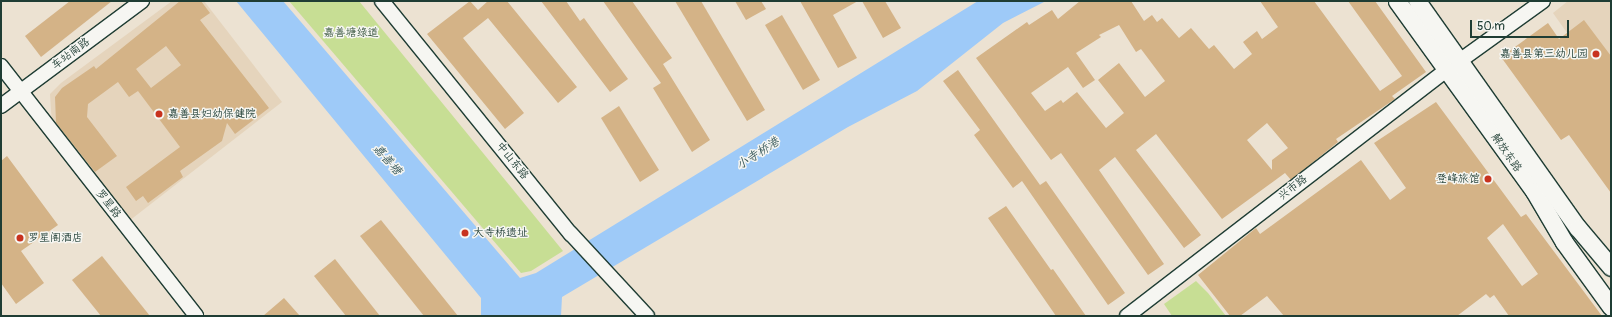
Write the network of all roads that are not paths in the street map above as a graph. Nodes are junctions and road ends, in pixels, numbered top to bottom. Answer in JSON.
{"nodes":[{"id":1,"x":142,"y":1,"type":"edge"},
{"id":2,"x":382,"y":1,"type":"edge"},
{"id":3,"x":1397,"y":1,"type":"edge"},
{"id":4,"x":1418,"y":1,"type":"edge"},
{"id":5,"x":1543,"y":1,"type":"edge"},
{"id":6,"x":1454,"y":65,"type":"junction"},
{"id":7,"x":1,"y":66,"type":"edge"},
{"id":8,"x":21,"y":91,"type":"junction"},
{"id":9,"x":1,"y":106,"type":"edge"},
{"id":10,"x":1611,"y":266,"type":"edge"},
{"id":11,"x":1611,"y":307,"type":"edge"},
{"id":12,"x":196,"y":316,"type":"edge"},
{"id":13,"x":647,"y":316,"type":"edge"},
{"id":14,"x":1126,"y":316,"type":"edge"}],
"edges":[{"from":1,"to":8,"type":"street","name":"车站南路"},
{"from":2,"to":13,"type":"street","name":"中山东路"},
{"from":3,"to":6,"type":"main road","name":"解放东路"},
{"from":4,"to":6,"type":"main road","name":"解放东路"},
{"from":5,"to":6,"type":"street","name":"兴市路"},
{"from":6,"to":10,"type":"main road","name":"解放东路"},
{"from":6,"to":11,"type":"main road","name":"解放东路"},
{"from":6,"to":14,"type":"street","name":"兴市路"},
{"from":7,"to":8,"type":"street","name":"罗星路"},
{"from":8,"to":9,"type":"street","name":"车站南路"},
{"from":8,"to":12,"type":"street","name":"罗星路"}]}
